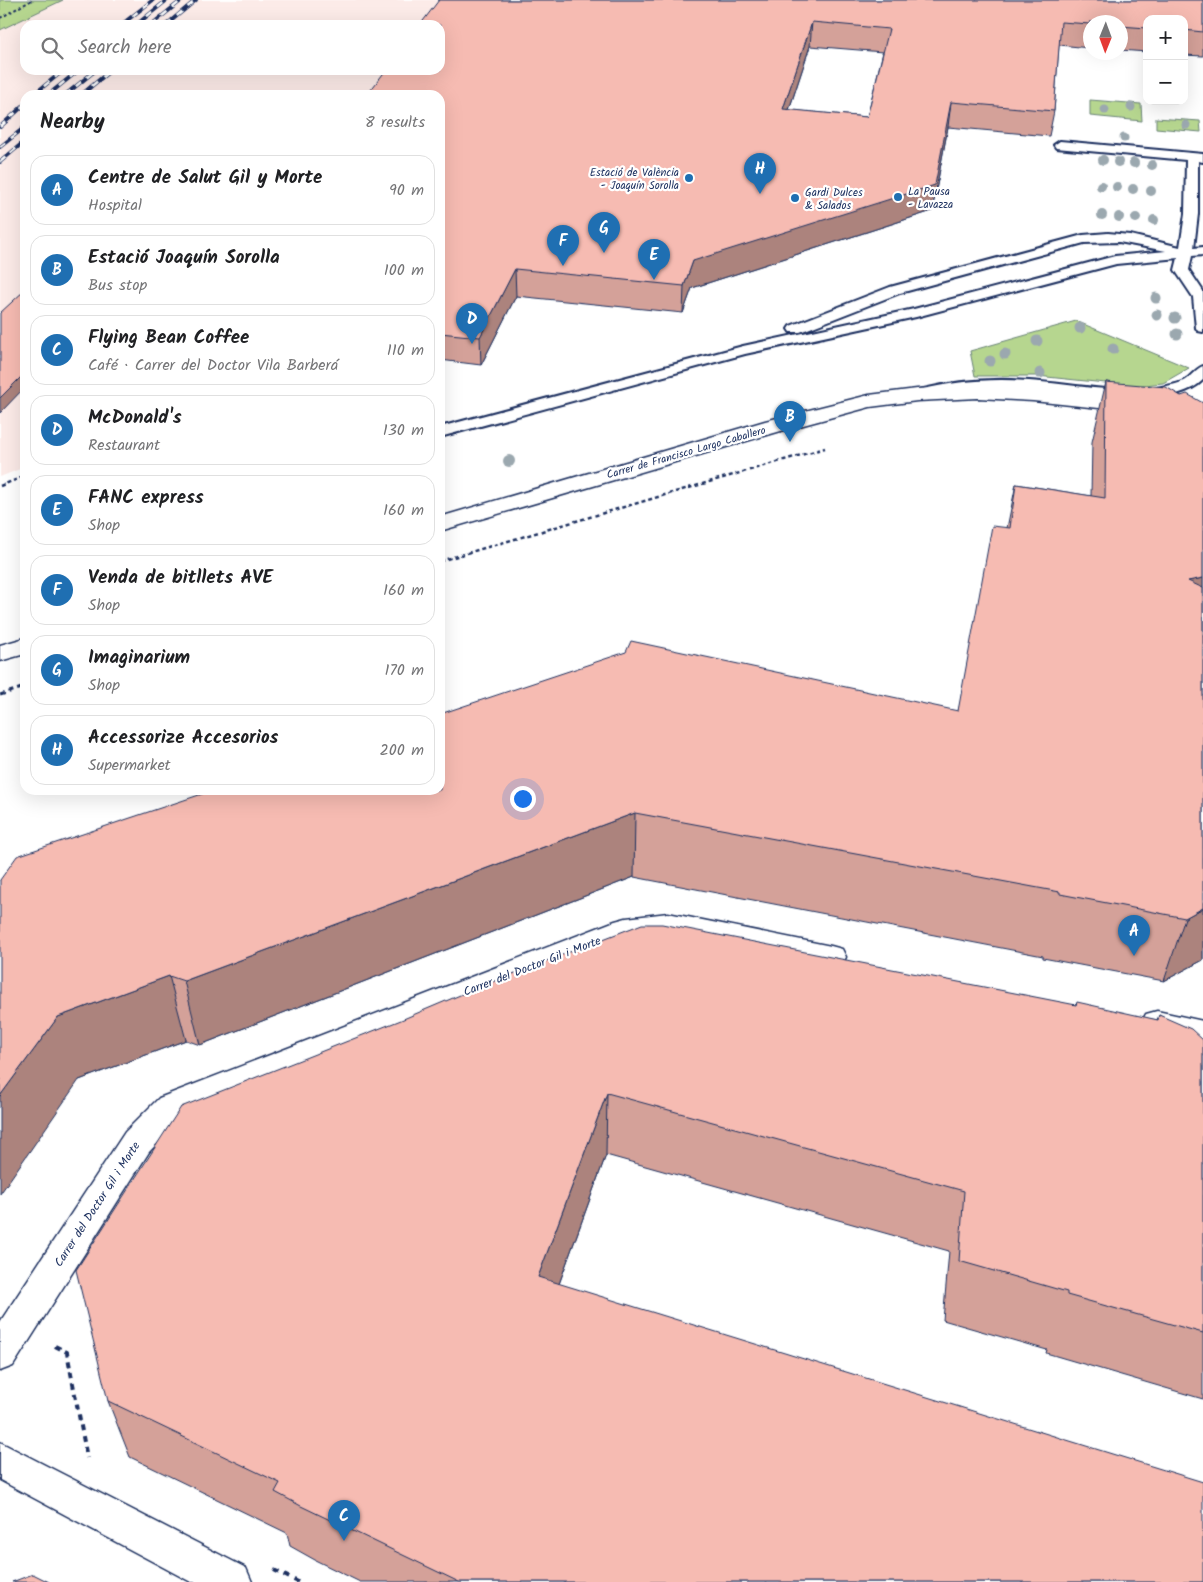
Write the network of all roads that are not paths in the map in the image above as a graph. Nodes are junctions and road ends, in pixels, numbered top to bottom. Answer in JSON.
{"nodes":[{"id":1,"x":1060,"y":145,"type":"dead end"},
{"id":2,"x":1198,"y":157,"type":"edge"},
{"id":3,"x":1203,"y":251,"type":"edge"},
{"id":4,"x":1187,"y":252,"type":"junction"},
{"id":5,"x":1203,"y":328,"type":"edge"},
{"id":6,"x":742,"y":350,"type":"junction"},
{"id":7,"x":1203,"y":371,"type":"edge"},
{"id":8,"x":917,"y":395,"type":"junction"},
{"id":9,"x":1203,"y":413,"type":"edge"},
{"id":10,"x":445,"y":431,"type":"edge"},
{"id":11,"x":445,"y":523,"type":"edge"},
{"id":12,"x":20,"y":647,"type":"edge"},
{"id":13,"x":0,"y":653,"type":"edge"},
{"id":14,"x":863,"y":964,"type":"edge"},
{"id":15,"x":1126,"y":1017,"type":"edge"},
{"id":16,"x":1203,"y":1033,"type":"edge"},
{"id":17,"x":8,"y":1342,"type":"edge"},
{"id":18,"x":0,"y":1460,"type":"edge"},
{"id":19,"x":232,"y":1582,"type":"edge"}],
"edges":[{"from":1,"to":2,"type":"lane"},
{"from":2,"to":4,"type":"lane"},
{"from":3,"to":4,"type":"lane"},
{"from":4,"to":5,"type":"lane"},
{"from":4,"to":6,"type":"lane"},
{"from":4,"to":6,"type":"lane"},
{"from":6,"to":10,"type":"lane"},
{"from":7,"to":8,"type":"lane"},
{"from":8,"to":9,"type":"street","name":"Carrer de Francisco Largo Caballero"},
{"from":8,"to":11,"type":"street","name":"Carrer de Francisco Largo Caballero"},
{"from":12,"to":13,"type":"street"},
{"from":14,"to":17,"type":"street","name":"Carrer del Doctor Gil i Morte"},
{"from":15,"to":16,"type":"street"},
{"from":18,"to":19,"type":"street"}]}
